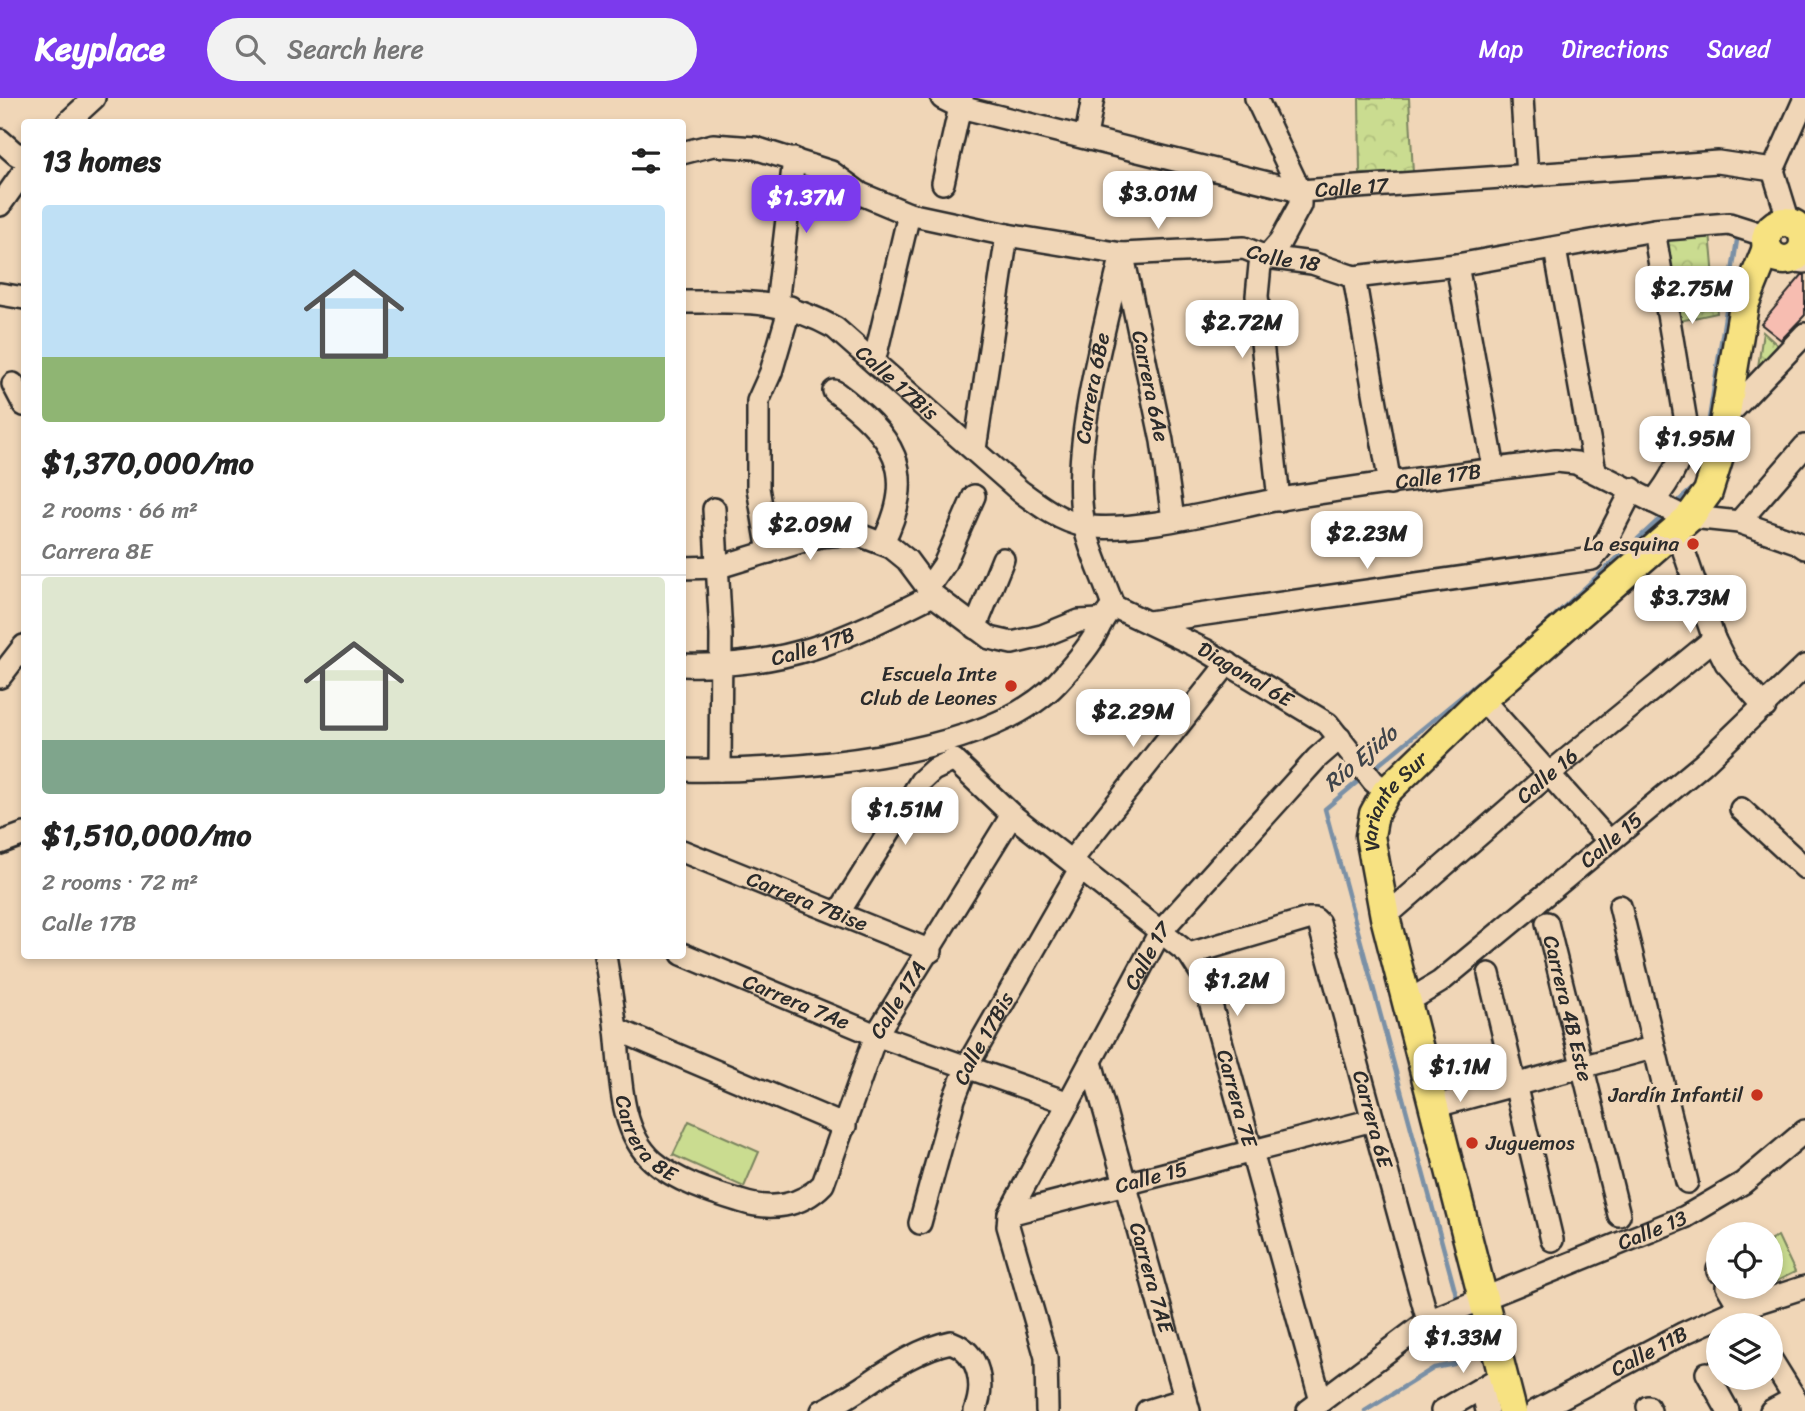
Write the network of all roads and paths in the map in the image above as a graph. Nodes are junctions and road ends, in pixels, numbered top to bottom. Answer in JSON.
{"nodes":[{"id":1,"x":94,"y":98,"type":"edge"},
{"id":2,"x":1093,"y":98,"type":"edge"},
{"id":3,"x":1256,"y":98,"type":"edge"},
{"id":4,"x":1522,"y":98,"type":"edge"},
{"id":5,"x":1805,"y":98,"type":"edge"},
{"id":6,"x":954,"y":101,"type":"edge"},
{"id":7,"x":71,"y":119,"type":"edge"},
{"id":8,"x":1086,"y":136,"type":"junction"},
{"id":9,"x":0,"y":140,"type":"edge"},
{"id":10,"x":686,"y":152,"type":"edge"},
{"id":11,"x":21,"y":154,"type":"edge"},
{"id":12,"x":794,"y":159,"type":"junction"},
{"id":13,"x":21,"y":175,"type":"edge"},
{"id":14,"x":1527,"y":176,"type":"junction"},
{"id":15,"x":1774,"y":178,"type":"junction"},
{"id":16,"x":943,"y":183,"type":"dead end"},
{"id":17,"x":1300,"y":198,"type":"junction"},
{"id":18,"x":0,"y":205,"type":"edge"},
{"id":19,"x":909,"y":214,"type":"junction"},
{"id":20,"x":1654,"y":230,"type":"junction"},
{"id":21,"x":1007,"y":235,"type":"junction"},
{"id":22,"x":1784,"y":236,"type":"edge"},
{"id":23,"x":1555,"y":249,"type":"junction"},
{"id":24,"x":1273,"y":250,"type":"junction"},
{"id":25,"x":1122,"y":254,"type":"junction"},
{"id":26,"x":1457,"y":265,"type":"junction"},
{"id":27,"x":1354,"y":277,"type":"junction"},
{"id":28,"x":0,"y":294,"type":"edge"},
{"id":29,"x":21,"y":298,"type":"edge"},
{"id":30,"x":686,"y":302,"type":"edge"},
{"id":31,"x":784,"y":306,"type":"junction"},
{"id":32,"x":1805,"y":334,"type":"edge"},
{"id":33,"x":874,"y":362,"type":"junction"},
{"id":34,"x":13,"y":384,"type":"dead end"},
{"id":35,"x":834,"y":391,"type":"dead end"},
{"id":36,"x":21,"y":399,"type":"edge"},
{"id":37,"x":1726,"y":417,"type":"junction"},
{"id":38,"x":1805,"y":446,"type":"edge"},
{"id":39,"x":975,"y":449,"type":"junction"},
{"id":40,"x":1494,"y":469,"type":"junction"},
{"id":41,"x":1595,"y":471,"type":"junction"},
{"id":42,"x":1390,"y":484,"type":"junction"},
{"id":43,"x":1633,"y":489,"type":"junction"},
{"id":44,"x":974,"y":496,"type":"dead end"},
{"id":45,"x":1279,"y":499,"type":"junction"},
{"id":46,"x":1657,"y":503,"type":"junction"},
{"id":47,"x":714,"y":509,"type":"dead end"},
{"id":48,"x":1173,"y":519,"type":"junction"},
{"id":49,"x":1682,"y":521,"type":"junction"},
{"id":50,"x":1739,"y":522,"type":"junction"},
{"id":51,"x":1084,"y":526,"type":"junction"},
{"id":52,"x":883,"y":542,"type":"junction"},
{"id":53,"x":1805,"y":548,"type":"edge"},
{"id":54,"x":769,"y":552,"type":"junction"},
{"id":55,"x":1003,"y":559,"type":"dead end"},
{"id":56,"x":719,"y":567,"type":"junction"},
{"id":57,"x":686,"y":568,"type":"edge"},
{"id":58,"x":931,"y":591,"type":"junction"},
{"id":59,"x":1107,"y":613,"type":"junction"},
{"id":60,"x":1209,"y":615,"type":"junction"},
{"id":61,"x":1149,"y":622,"type":"junction"},
{"id":62,"x":975,"y":628,"type":"junction"},
{"id":63,"x":1714,"y":639,"type":"junction"},
{"id":64,"x":21,"y":650,"type":"edge"},
{"id":65,"x":1205,"y":650,"type":"junction"},
{"id":66,"x":1228,"y":663,"type":"junction"},
{"id":67,"x":686,"y":665,"type":"edge"},
{"id":68,"x":721,"y":666,"type":"junction"},
{"id":69,"x":1805,"y":666,"type":"edge"},
{"id":70,"x":0,"y":677,"type":"edge"},
{"id":71,"x":1482,"y":699,"type":"junction"},
{"id":72,"x":1765,"y":707,"type":"junction"},
{"id":73,"x":958,"y":737,"type":"junction"},
{"id":74,"x":1340,"y":738,"type":"junction"},
{"id":75,"x":954,"y":760,"type":"junction"},
{"id":76,"x":686,"y":769,"type":"edge"},
{"id":77,"x":720,"y":771,"type":"junction"},
{"id":78,"x":1550,"y":773,"type":"junction"},
{"id":79,"x":1374,"y":780,"type":"junction"},
{"id":80,"x":1741,"y":809,"type":"dead end"},
{"id":81,"x":1012,"y":815,"type":"junction"},
{"id":82,"x":21,"y":835,"type":"edge"},
{"id":83,"x":1608,"y":840,"type":"junction"},
{"id":84,"x":0,"y":843,"type":"edge"},
{"id":85,"x":686,"y":853,"type":"edge"},
{"id":86,"x":1075,"y":865,"type":"junction"},
{"id":87,"x":1805,"y":868,"type":"edge"},
{"id":88,"x":1620,"y":906,"type":"dead end"},
{"id":89,"x":839,"y":912,"type":"junction"},
{"id":90,"x":1385,"y":917,"type":"junction"},
{"id":91,"x":1547,"y":923,"type":"dead end"},
{"id":92,"x":1160,"y":932,"type":"junction"},
{"id":93,"x":931,"y":950,"type":"junction"},
{"id":94,"x":1189,"y":954,"type":"junction"},
{"id":95,"x":686,"y":956,"type":"edge"},
{"id":96,"x":606,"y":959,"type":"edge"},
{"id":97,"x":1489,"y":974,"type":"dead end"},
{"id":98,"x":1407,"y":1002,"type":"junction"},
{"id":99,"x":616,"y":1030,"type":"junction"},
{"id":100,"x":876,"y":1035,"type":"junction"},
{"id":101,"x":1653,"y":1048,"type":"junction"},
{"id":102,"x":1091,"y":1062,"type":"junction"},
{"id":103,"x":1581,"y":1065,"type":"junction"},
{"id":104,"x":967,"y":1066,"type":"junction"},
{"id":105,"x":1517,"y":1082,"type":"junction"},
{"id":106,"x":1069,"y":1103,"type":"junction"},
{"id":107,"x":1436,"y":1106,"type":"junction"},
{"id":108,"x":1373,"y":1120,"type":"junction"},
{"id":109,"x":845,"y":1126,"type":"junction"},
{"id":110,"x":1805,"y":1131,"type":"edge"},
{"id":111,"x":1253,"y":1152,"type":"junction"},
{"id":112,"x":1687,"y":1182,"type":"dead end"},
{"id":113,"x":1127,"y":1183,"type":"junction"},
{"id":114,"x":810,"y":1197,"type":"joint"},
{"id":115,"x":1009,"y":1214,"type":"junction"},
{"id":116,"x":1619,"y":1214,"type":"dead end"},
{"id":117,"x":920,"y":1223,"type":"dead end"},
{"id":118,"x":1552,"y":1240,"type":"dead end"},
{"id":119,"x":1805,"y":1287,"type":"edge"},
{"id":120,"x":1735,"y":1299,"type":"edge"},
{"id":121,"x":1476,"y":1300,"type":"junction"},
{"id":122,"x":1740,"y":1308,"type":"junction"},
{"id":123,"x":1438,"y":1317,"type":"junction"},
{"id":124,"x":1783,"y":1379,"type":"edge"},
{"id":125,"x":1493,"y":1382,"type":"junction"},
{"id":126,"x":1716,"y":1390,"type":"edge"},
{"id":127,"x":1799,"y":1404,"type":"edge"},
{"id":128,"x":1188,"y":1405,"type":"edge"},
{"id":129,"x":1315,"y":1406,"type":"edge"},
{"id":130,"x":822,"y":1411,"type":"edge"},
{"id":131,"x":975,"y":1411,"type":"edge"},
{"id":132,"x":1047,"y":1411,"type":"edge"},
{"id":133,"x":1147,"y":1411,"type":"edge"},
{"id":134,"x":1442,"y":1411,"type":"edge"},
{"id":135,"x":1487,"y":1411,"type":"edge"},
{"id":136,"x":1512,"y":1411,"type":"edge"},
{"id":137,"x":1536,"y":1411,"type":"edge"},
{"id":138,"x":1728,"y":1411,"type":"edge"},
{"id":139,"x":1771,"y":1411,"type":"edge"}],
"edges":[{"from":1,"to":7,"type":"street"},
{"from":2,"to":8,"type":"street"},
{"from":3,"to":17,"type":"street"},
{"from":4,"to":14,"type":"street"},
{"from":5,"to":15,"type":"street"},
{"from":6,"to":8,"type":"street","name":"Calle 17"},
{"from":6,"to":16,"type":"street"},
{"from":8,"to":17,"type":"street","name":"Calle 17"},
{"from":9,"to":11,"type":"street"},
{"from":10,"to":12,"type":"street","name":"Calle 18"},
{"from":12,"to":19,"type":"street","name":"Calle 18"},
{"from":12,"to":31,"type":"street"},
{"from":13,"to":18,"type":"street"},
{"from":14,"to":15,"type":"street","name":"Calle 17"},
{"from":14,"to":17,"type":"street","name":"Calle 17"},
{"from":15,"to":22,"type":"street"},
{"from":17,"to":24,"type":"street"},
{"from":19,"to":21,"type":"street","name":"Calle 18"},
{"from":19,"to":33,"type":"street"},
{"from":20,"to":22,"type":"street","name":"Calle 18"},
{"from":20,"to":23,"type":"street","name":"Calle 18"},
{"from":20,"to":46,"type":"street"},
{"from":21,"to":25,"type":"street","name":"Calle 18"},
{"from":21,"to":39,"type":"street"},
{"from":22,"to":37,"type":"main road","name":"Variante Sur"},
{"from":23,"to":26,"type":"street","name":"Calle 18"},
{"from":23,"to":41,"type":"street"},
{"from":24,"to":25,"type":"street","name":"Calle 18"},
{"from":24,"to":27,"type":"street","name":"Calle 18"},
{"from":24,"to":45,"type":"street"},
{"from":25,"to":48,"type":"street","name":"Carrera 6Ae"},
{"from":25,"to":51,"type":"street","name":"Carrera 6Be"},
{"from":26,"to":27,"type":"street","name":"Calle 18"},
{"from":26,"to":40,"type":"street"},
{"from":27,"to":42,"type":"street"},
{"from":28,"to":29,"type":"street"},
{"from":30,"to":31,"type":"street","name":"Calle 17Bis"},
{"from":31,"to":33,"type":"street","name":"Calle 17Bis"},
{"from":31,"to":54,"type":"street"},
{"from":32,"to":37,"type":"street"},
{"from":33,"to":39,"type":"street","name":"Calle 17Bis"},
{"from":34,"to":36,"type":"street"},
{"from":35,"to":52,"type":"street"},
{"from":37,"to":49,"type":"main road","name":"Variante Sur"},
{"from":38,"to":50,"type":"street"},
{"from":39,"to":51,"type":"street","name":"Calle 17Bis"},
{"from":40,"to":41,"type":"street","name":"Calle 17B"},
{"from":40,"to":42,"type":"street","name":"Calle 17B"},
{"from":41,"to":43,"type":"street","name":"Calle 17B"},
{"from":42,"to":45,"type":"street","name":"Calle 17B"},
{"from":43,"to":46,"type":"street","name":"Calle 17B"},
{"from":43,"to":60,"type":"street"},
{"from":44,"to":58,"type":"street"},
{"from":45,"to":48,"type":"street","name":"Calle 17B"},
{"from":46,"to":49,"type":"street","name":"Calle 17B"},
{"from":47,"to":56,"type":"street"},
{"from":48,"to":51,"type":"street","name":"Calle 17B"},
{"from":49,"to":50,"type":"street"},
{"from":49,"to":63,"type":"street"},
{"from":49,"to":71,"type":"main road","name":"Variante Sur"},
{"from":50,"to":53,"type":"street"},
{"from":51,"to":59,"type":"street","name":"Carrera 6Be"},
{"from":52,"to":54,"type":"street"},
{"from":52,"to":58,"type":"street"},
{"from":54,"to":56,"type":"street"},
{"from":55,"to":62,"type":"street"},
{"from":56,"to":57,"type":"street"},
{"from":56,"to":68,"type":"street"},
{"from":58,"to":62,"type":"street"},
{"from":58,"to":68,"type":"street","name":"Calle 17B"},
{"from":59,"to":61,"type":"street","name":"Diagonal 6E"},
{"from":59,"to":62,"type":"street"},
{"from":59,"to":73,"type":"street"},
{"from":60,"to":61,"type":"street"},
{"from":60,"to":65,"type":"street"},
{"from":61,"to":65,"type":"street","name":"Diagonal 6E"},
{"from":63,"to":72,"type":"street"},
{"from":63,"to":78,"type":"street","name":"Calle 16"},
{"from":64,"to":70,"type":"street"},
{"from":65,"to":66,"type":"street","name":"Diagonal 6E"},
{"from":66,"to":74,"type":"street","name":"Diagonal 6E"},
{"from":66,"to":86,"type":"street","name":"Calle 17Bis"},
{"from":67,"to":68,"type":"street","name":"Calle 17B"},
{"from":68,"to":77,"type":"street"},
{"from":69,"to":72,"type":"street","name":"Calle 15"},
{"from":71,"to":78,"type":"street"},
{"from":71,"to":79,"type":"main road","name":"Variante Sur"},
{"from":72,"to":83,"type":"street","name":"Calle 15"},
{"from":73,"to":75,"type":"street"},
{"from":73,"to":77,"type":"street"},
{"from":74,"to":79,"type":"street","name":"Diagonal 6E"},
{"from":74,"to":92,"type":"street","name":"Calle 17"},
{"from":75,"to":81,"type":"street","name":"Carrera 7E"},
{"from":75,"to":89,"type":"street"},
{"from":76,"to":77,"type":"street"},
{"from":78,"to":83,"type":"street"},
{"from":78,"to":90,"type":"street","name":"Calle 16"},
{"from":79,"to":90,"type":"main road","name":"Variante Sur"},
{"from":80,"to":87,"type":"street"},
{"from":81,"to":86,"type":"street","name":"Carrera 7E"},
{"from":81,"to":93,"type":"street","name":"Calle 17A"},
{"from":82,"to":84,"type":"street"},
{"from":83,"to":98,"type":"street","name":"Calle 15"},
{"from":85,"to":89,"type":"street","name":"Carrera 7Bise"},
{"from":86,"to":92,"type":"street","name":"Carrera 7E"},
{"from":86,"to":104,"type":"street","name":"Calle 17Bis"},
{"from":88,"to":101,"type":"street"},
{"from":89,"to":93,"type":"street","name":"Carrera 7Bise"},
{"from":90,"to":98,"type":"main road","name":"Variante Sur"},
{"from":91,"to":103,"type":"street","name":"Carrera 4B Este"},
{"from":92,"to":94,"type":"street","name":"Carrera 7E"},
{"from":92,"to":102,"type":"street","name":"Calle 17"},
{"from":93,"to":100,"type":"street","name":"Calle 17A"},
{"from":94,"to":108,"type":"street","name":"Carrera 6E"},
{"from":94,"to":111,"type":"street","name":"Carrera 7E"},
{"from":95,"to":100,"type":"street","name":"Carrera 7Ae"},
{"from":96,"to":99,"type":"street","name":"Carrera 8E"},
{"from":97,"to":105,"type":"street"},
{"from":98,"to":107,"type":"main road","name":"Variante Sur"},
{"from":99,"to":109,"type":"street"},
{"from":99,"to":114,"type":"street","name":"Carrera 8E"},
{"from":100,"to":104,"type":"street","name":"Carrera 7Ae"},
{"from":100,"to":109,"type":"street","name":"Calle 17A"},
{"from":101,"to":103,"type":"street"},
{"from":101,"to":112,"type":"street"},
{"from":102,"to":106,"type":"street","name":"Calle 17"},
{"from":102,"to":113,"type":"street","name":"Carrera 7AE"},
{"from":103,"to":105,"type":"street"},
{"from":103,"to":116,"type":"street","name":"Carrera 4B Este"},
{"from":104,"to":106,"type":"street","name":"Carrera 7Ae"},
{"from":104,"to":117,"type":"street","name":"Calle 17Bis"},
{"from":105,"to":107,"type":"street"},
{"from":105,"to":118,"type":"street"},
{"from":106,"to":115,"type":"street","name":"Calle 17"},
{"from":107,"to":121,"type":"main road","name":"Variante Sur"},
{"from":108,"to":111,"type":"street","name":"Calle 15"},
{"from":108,"to":123,"type":"street","name":"Carrera 6E"},
{"from":109,"to":114,"type":"street","name":"Calle 17A"},
{"from":110,"to":121,"type":"street","name":"Calle 13"},
{"from":111,"to":113,"type":"street","name":"Calle 15"},
{"from":111,"to":129,"type":"street","name":"Carrera 7E"},
{"from":113,"to":115,"type":"street","name":"Calle 15"},
{"from":113,"to":128,"type":"street","name":"Carrera 7AE"},
{"from":115,"to":132,"type":"street"},
{"from":119,"to":122,"type":"street","name":"Calle 11B"},
{"from":120,"to":122,"type":"street"},
{"from":121,"to":123,"type":"street","name":"Calle 13"},
{"from":121,"to":125,"type":"main road","name":"Variante Sur"},
{"from":122,"to":137,"type":"street","name":"Calle 11B"},
{"from":123,"to":129,"type":"street","name":"Calle 13"},
{"from":124,"to":127,"type":"street"},
{"from":125,"to":134,"type":"street"},
{"from":125,"to":135,"type":"street"},
{"from":125,"to":136,"type":"main road","name":"Variante Sur"},
{"from":126,"to":138,"type":"street"},
{"from":127,"to":139,"type":"street"},
{"from":128,"to":133,"type":"street"},
{"from":130,"to":131,"type":"street"}]}
